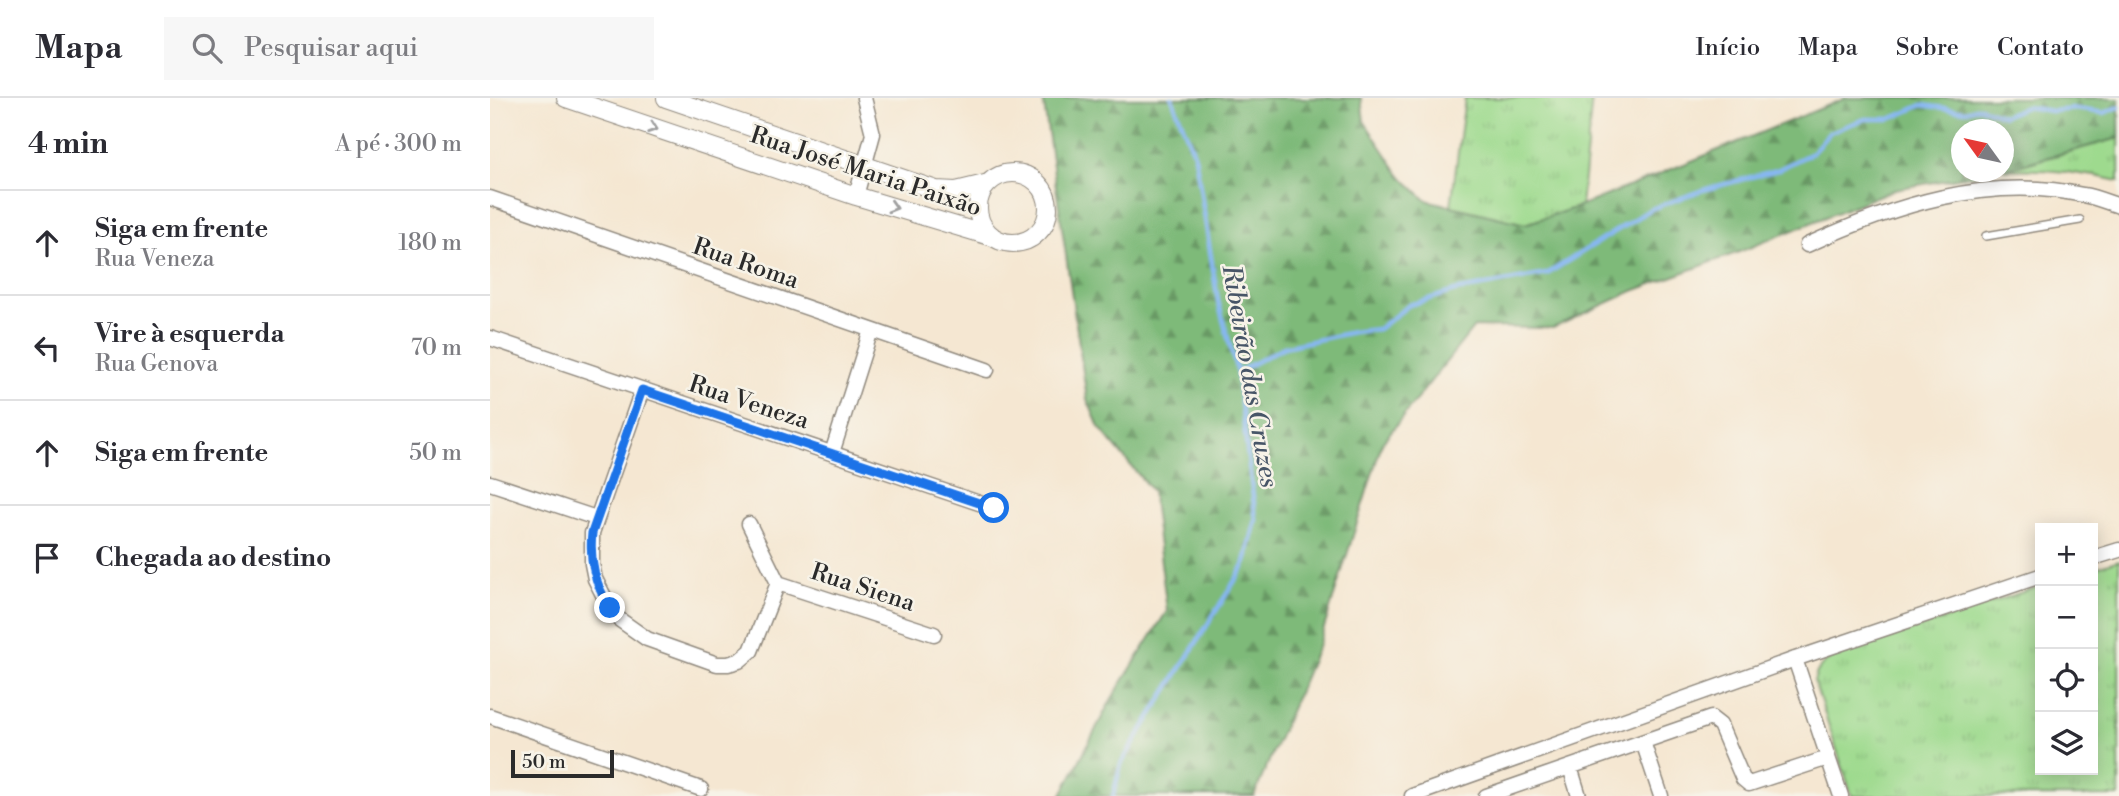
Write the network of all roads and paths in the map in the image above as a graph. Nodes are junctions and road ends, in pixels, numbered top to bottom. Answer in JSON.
{"nodes":[{"id":1,"x":566,"y":98,"type":"edge"},
{"id":2,"x":666,"y":98,"type":"edge"},
{"id":3,"x":864,"y":98,"type":"edge"},
{"id":4,"x":864,"y":166,"type":"junction"},
{"id":5,"x":989,"y":183,"type":"junction"},
{"id":6,"x":856,"y":196,"type":"junction"},
{"id":7,"x":490,"y":198,"type":"edge"},
{"id":8,"x":2119,"y":206,"type":"edge"},
{"id":9,"x":2080,"y":220,"type":"dead end"},
{"id":10,"x":1986,"y":236,"type":"dead end"},
{"id":11,"x":993,"y":237,"type":"junction"},
{"id":12,"x":1807,"y":245,"type":"dead end"},
{"id":13,"x":871,"y":330,"type":"junction"},
{"id":14,"x":490,"y":338,"type":"edge"},
{"id":15,"x":987,"y":370,"type":"dead end"},
{"id":16,"x":642,"y":390,"type":"junction"},
{"id":17,"x":832,"y":453,"type":"junction"},
{"id":18,"x":491,"y":487,"type":"edge"},
{"id":19,"x":994,"y":508,"type":"dead end"},
{"id":20,"x":596,"y":518,"type":"junction"},
{"id":21,"x":749,"y":524,"type":"dead end"},
{"id":22,"x":2119,"y":550,"type":"edge"},
{"id":23,"x":2098,"y":556,"type":"edge"},
{"id":24,"x":2035,"y":578,"type":"edge"},
{"id":25,"x":778,"y":583,"type":"junction"},
{"id":26,"x":934,"y":634,"type":"dead end"},
{"id":27,"x":1795,"y":659,"type":"junction"},
{"id":28,"x":490,"y":716,"type":"edge"},
{"id":29,"x":1643,"y":742,"type":"junction"},
{"id":30,"x":1828,"y":758,"type":"junction"},
{"id":31,"x":1570,"y":767,"type":"junction"},
{"id":32,"x":701,"y":789,"type":"dead end"},
{"id":33,"x":1493,"y":795,"type":"edge"},
{"id":34,"x":1412,"y":796,"type":"edge"},
{"id":35,"x":1579,"y":796,"type":"edge"},
{"id":36,"x":1661,"y":796,"type":"edge"},
{"id":37,"x":1841,"y":796,"type":"edge"}],
"edges":[{"from":1,"to":6,"type":"street","name":"Rua José Maria Paixão","one_way":true},
{"from":2,"to":4,"type":"street","name":"Rua José Maria Paixão"},
{"from":3,"to":4,"type":"street"},
{"from":4,"to":5,"type":"street","name":"Rua José Maria Paixão"},
{"from":4,"to":6,"type":"street"},
{"from":5,"to":11,"type":"street"},
{"from":5,"to":11,"type":"street"},
{"from":6,"to":11,"type":"street","name":"Rua José Maria Paixão","one_way":true},
{"from":7,"to":13,"type":"street","name":"Rua Roma"},
{"from":8,"to":12,"type":"street"},
{"from":9,"to":10,"type":"lane"},
{"from":13,"to":15,"type":"street","name":"Rua Roma"},
{"from":13,"to":17,"type":"street"},
{"from":14,"to":16,"type":"street","name":"Rua Veneza"},
{"from":16,"to":17,"type":"street","name":"Rua Veneza"},
{"from":16,"to":20,"type":"street"},
{"from":17,"to":19,"type":"street","name":"Rua Veneza"},
{"from":18,"to":20,"type":"street"},
{"from":20,"to":25,"type":"street"},
{"from":21,"to":25,"type":"street"},
{"from":22,"to":23,"type":"street"},
{"from":24,"to":27,"type":"street"},
{"from":25,"to":26,"type":"street","name":"Rua Siena"},
{"from":27,"to":30,"type":"street"},
{"from":27,"to":34,"type":"street"},
{"from":28,"to":32,"type":"street"},
{"from":29,"to":30,"type":"street"},
{"from":29,"to":31,"type":"street"},
{"from":29,"to":36,"type":"street"},
{"from":30,"to":37,"type":"street"},
{"from":31,"to":33,"type":"street"},
{"from":31,"to":35,"type":"street"}]}
